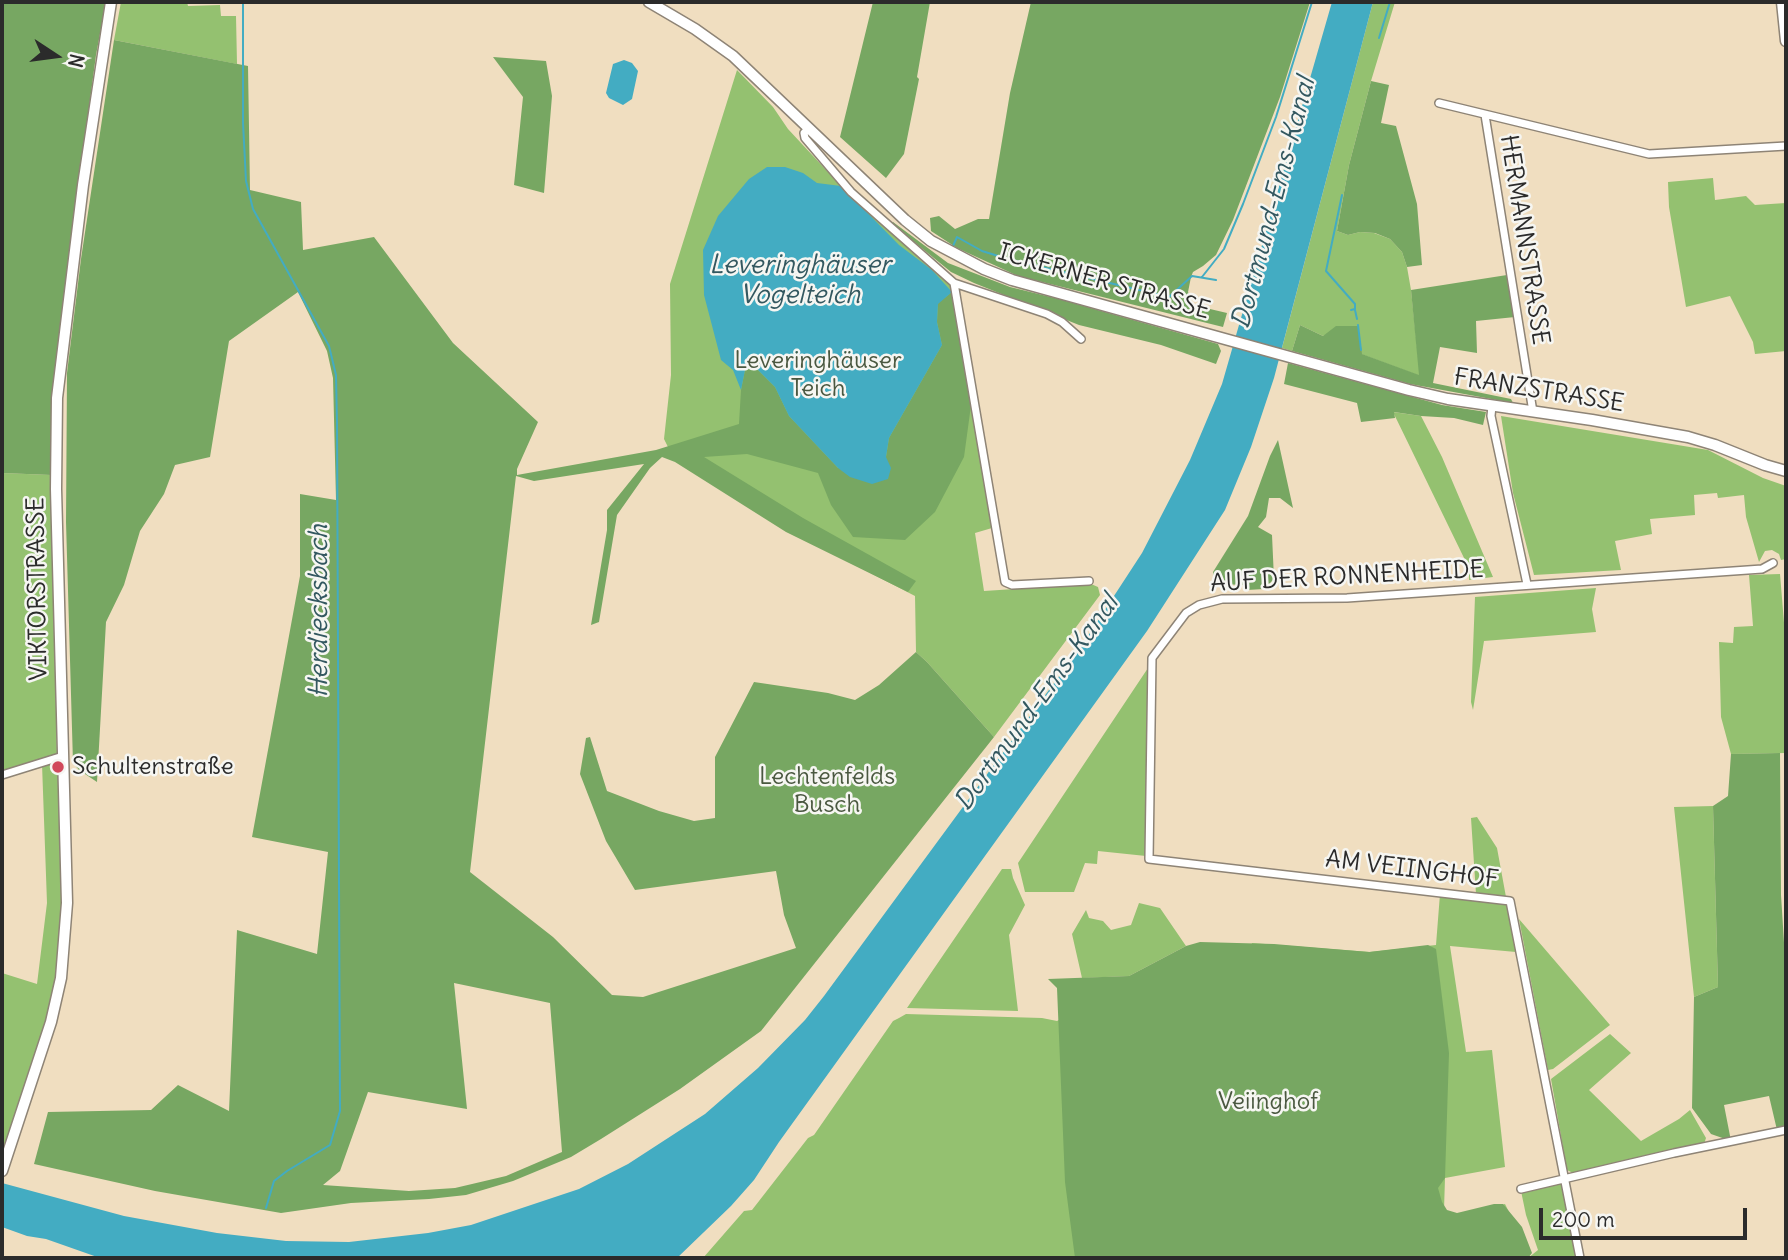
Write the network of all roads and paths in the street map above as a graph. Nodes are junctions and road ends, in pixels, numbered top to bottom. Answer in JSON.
{"nodes":[{"id":1,"x":111,"y":2,"type":"edge"},
{"id":2,"x":649,"y":2,"type":"edge"},
{"id":3,"x":1783,"y":2,"type":"edge"},
{"id":4,"x":1786,"y":41,"type":"edge"},
{"id":5,"x":1439,"y":103,"type":"dead end"},
{"id":6,"x":1485,"y":115,"type":"junction"},
{"id":7,"x":809,"y":128,"type":"junction"},
{"id":8,"x":1786,"y":146,"type":"edge"},
{"id":9,"x":954,"y":283,"type":"junction"},
{"id":10,"x":1081,"y":339,"type":"dead end"},
{"id":11,"x":1285,"y":356,"type":"joint"},
{"id":12,"x":1492,"y":406,"type":"junction"},
{"id":13,"x":1533,"y":412,"type":"junction"},
{"id":14,"x":1786,"y":471,"type":"edge"},
{"id":15,"x":1773,"y":563,"type":"dead end"},
{"id":16,"x":1089,"y":581,"type":"dead end"},
{"id":17,"x":1527,"y":584,"type":"junction"},
{"id":18,"x":1152,"y":658,"type":"joint"},
{"id":19,"x":63,"y":756,"type":"junction"},
{"id":20,"x":2,"y":775,"type":"edge"},
{"id":21,"x":1786,"y":1130,"type":"edge"},
{"id":22,"x":2,"y":1171,"type":"edge"},
{"id":23,"x":1565,"y":1177,"type":"junction"},
{"id":24,"x":1521,"y":1189,"type":"dead end"},
{"id":25,"x":1580,"y":1258,"type":"edge"}],
"edges":[{"from":1,"to":19,"type":"main road","name":"VIKTORSTRASSE"},
{"from":2,"to":7,"type":"main road","name":"ICKERNER STRASSE"},
{"from":3,"to":4,"type":"main road"},
{"from":5,"to":6,"type":"street","name":"HERMANNSTRASSE"},
{"from":6,"to":8,"type":"street","name":"HERMANNSTRASSE"},
{"from":6,"to":13,"type":"street","name":"HERMANNSTRASSE"},
{"from":7,"to":9,"type":"street","name":"ICKERNER STRASSE"},
{"from":7,"to":11,"type":"main road","name":"ICKERNER STRASSE"},
{"from":9,"to":10,"type":"street","name":"ICKERNER STRASSE"},
{"from":9,"to":16,"type":"street"},
{"from":11,"to":12,"type":"main road","name":"FRANZSTRASSE"},
{"from":12,"to":13,"type":"main road","name":"FRANZSTRASSE"},
{"from":12,"to":17,"type":"street"},
{"from":13,"to":14,"type":"main road","name":"FRANZSTRASSE"},
{"from":15,"to":17,"type":"street","name":"AUF DER RONNENHEIDE"},
{"from":17,"to":18,"type":"street","name":"AUF DER RONNENHEIDE"},
{"from":18,"to":23,"type":"street","name":"AM VEIINGHOF"},
{"from":19,"to":20,"type":"street"},
{"from":19,"to":22,"type":"main road","name":"VIKTORSTRASSE"},
{"from":21,"to":23,"type":"street"},
{"from":23,"to":24,"type":"street"},
{"from":23,"to":25,"type":"street","name":"AM VEIINGHOF"}]}
